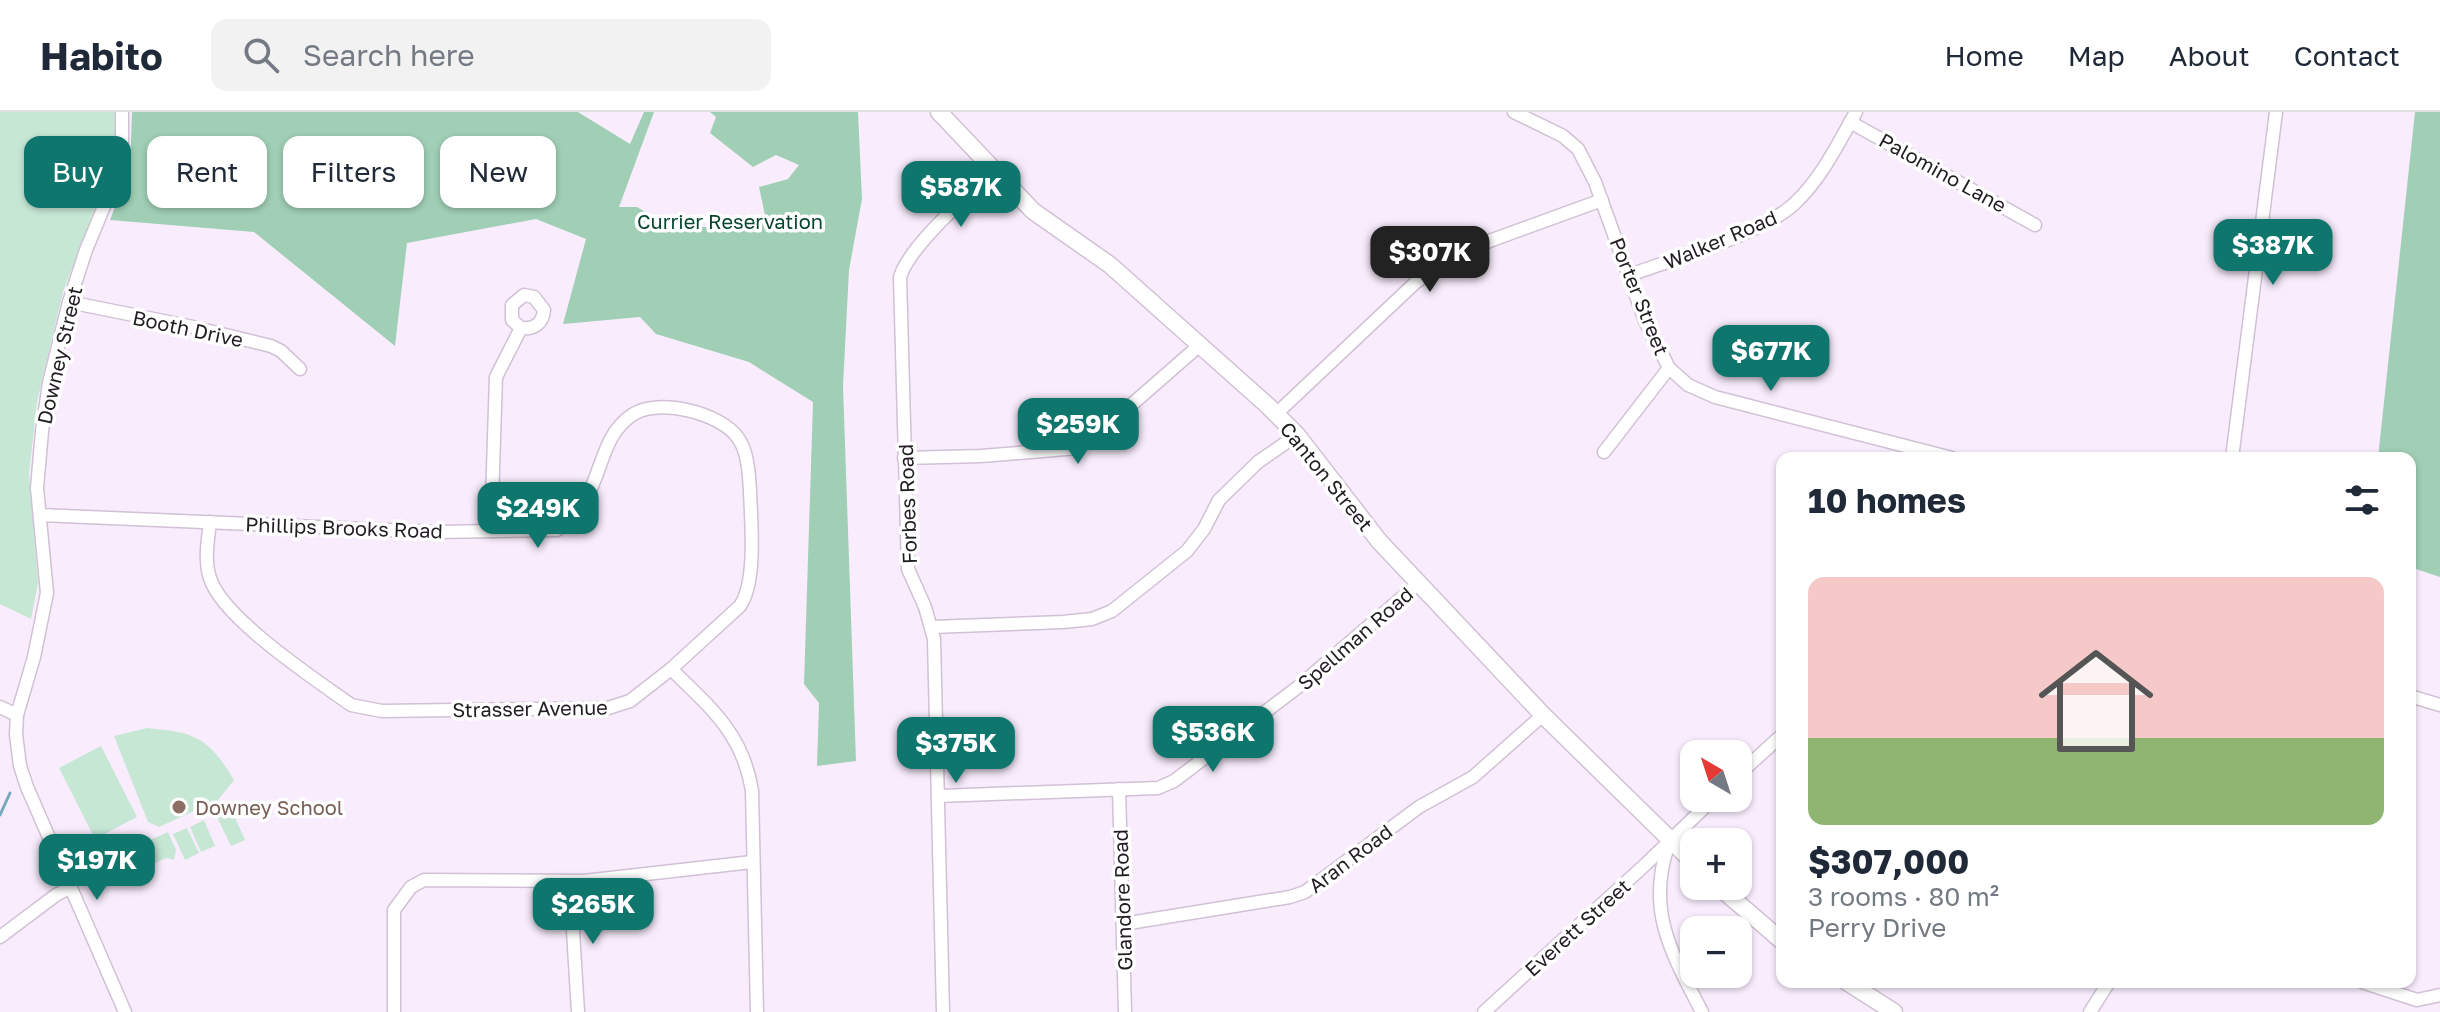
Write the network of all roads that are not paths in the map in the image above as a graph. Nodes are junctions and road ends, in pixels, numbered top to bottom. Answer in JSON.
{"nodes":[{"id":1,"x":122,"y":112,"type":"edge"},
{"id":2,"x":939,"y":112,"type":"edge"},
{"id":3,"x":1514,"y":112,"type":"edge"},
{"id":4,"x":2276,"y":112,"type":"edge"},
{"id":5,"x":1853,"y":117,"type":"edge"},
{"id":6,"x":993,"y":170,"type":"junction"},
{"id":7,"x":1602,"y":200,"type":"junction"},
{"id":8,"x":2035,"y":225,"type":"dead end"},
{"id":9,"x":1630,"y":275,"type":"junction"},
{"id":10,"x":69,"y":302,"type":"junction"},
{"id":11,"x":521,"y":328,"type":"dead end"},
{"id":12,"x":1201,"y":344,"type":"junction"},
{"id":13,"x":1669,"y":368,"type":"junction"},
{"id":14,"x":300,"y":369,"type":"dead end"},
{"id":15,"x":1276,"y":414,"type":"junction"},
{"id":16,"x":1297,"y":435,"type":"junction"},
{"id":17,"x":1604,"y":452,"type":"dead end"},
{"id":18,"x":1929,"y":452,"type":"edge"},
{"id":19,"x":2233,"y":452,"type":"edge"},
{"id":20,"x":904,"y":458,"type":"junction"},
{"id":21,"x":40,"y":515,"type":"junction"},
{"id":22,"x":210,"y":522,"type":"junction"},
{"id":23,"x":491,"y":531,"type":"junction"},
{"id":24,"x":1419,"y":583,"type":"junction"},
{"id":25,"x":932,"y":627,"type":"junction"},
{"id":26,"x":671,"y":669,"type":"junction"},
{"id":27,"x":2416,"y":698,"type":"edge"},
{"id":28,"x":2440,"y":705,"type":"edge"},
{"id":29,"x":0,"y":707,"type":"edge"},
{"id":30,"x":17,"y":715,"type":"junction"},
{"id":31,"x":1543,"y":715,"type":"junction"},
{"id":32,"x":1776,"y":740,"type":"edge"},
{"id":33,"x":1752,"y":762,"type":"edge"},
{"id":34,"x":1119,"y":789,"type":"junction"},
{"id":35,"x":939,"y":796,"type":"junction"},
{"id":36,"x":1700,"y":812,"type":"edge"},
{"id":37,"x":1670,"y":841,"type":"junction"},
{"id":38,"x":1680,"y":850,"type":"edge"},
{"id":39,"x":752,"y":862,"type":"junction"},
{"id":40,"x":570,"y":882,"type":"junction"},
{"id":41,"x":71,"y":887,"type":"junction"},
{"id":42,"x":1734,"y":900,"type":"edge"},
{"id":43,"x":1123,"y":924,"type":"junction"},
{"id":44,"x":1776,"y":936,"type":"edge"},
{"id":45,"x":0,"y":937,"type":"edge"},
{"id":46,"x":1856,"y":988,"type":"edge"},
{"id":47,"x":2105,"y":988,"type":"edge"},
{"id":48,"x":2380,"y":988,"type":"edge"},
{"id":49,"x":2440,"y":995,"type":"edge"},
{"id":50,"x":125,"y":1012,"type":"edge"},
{"id":51,"x":394,"y":1012,"type":"edge"},
{"id":52,"x":578,"y":1012,"type":"edge"},
{"id":53,"x":757,"y":1012,"type":"edge"},
{"id":54,"x":943,"y":1012,"type":"edge"},
{"id":55,"x":1125,"y":1012,"type":"edge"},
{"id":56,"x":1484,"y":1012,"type":"edge"},
{"id":57,"x":1702,"y":1012,"type":"edge"},
{"id":58,"x":1894,"y":1012,"type":"edge"},
{"id":59,"x":2090,"y":1012,"type":"edge"}],
"edges":[{"from":1,"to":10,"type":"street","name":"Downey Street"},
{"from":2,"to":6,"type":"main road","name":"Canton Street"},
{"from":3,"to":7,"type":"street","name":"Porter Street"},
{"from":4,"to":19,"type":"street"},
{"from":5,"to":8,"type":"street","name":"Palomino Lane"},
{"from":5,"to":9,"type":"street","name":"Walker Road"},
{"from":6,"to":12,"type":"main road","name":"Canton Street"},
{"from":6,"to":20,"type":"street","name":"Forbes Road"},
{"from":7,"to":9,"type":"street","name":"Porter Street"},
{"from":7,"to":15,"type":"street"},
{"from":9,"to":13,"type":"street","name":"Porter Street"},
{"from":10,"to":14,"type":"street","name":"Booth Drive"},
{"from":10,"to":21,"type":"street","name":"Downey Street"},
{"from":11,"to":23,"type":"street"},
{"from":12,"to":15,"type":"main road","name":"Canton Street"},
{"from":12,"to":20,"type":"street"},
{"from":13,"to":17,"type":"street"},
{"from":13,"to":18,"type":"street","name":"Porter Street"},
{"from":15,"to":16,"type":"main road","name":"Canton Street"},
{"from":16,"to":24,"type":"main road","name":"Canton Street"},
{"from":16,"to":25,"type":"street"},
{"from":20,"to":25,"type":"street","name":"Forbes Road"},
{"from":21,"to":22,"type":"street","name":"Phillips Brooks Road"},
{"from":21,"to":30,"type":"street","name":"Downey Street"},
{"from":22,"to":23,"type":"street","name":"Phillips Brooks Road"},
{"from":22,"to":26,"type":"street","name":"Strasser Avenue"},
{"from":23,"to":26,"type":"street","name":"Phillips Brooks Road"},
{"from":24,"to":31,"type":"main road","name":"Canton Street"},
{"from":24,"to":34,"type":"street","name":"Spellman Road"},
{"from":25,"to":35,"type":"street","name":"Forbes Road"},
{"from":26,"to":39,"type":"street"},
{"from":27,"to":28,"type":"street"},
{"from":29,"to":30,"type":"street"},
{"from":30,"to":41,"type":"street","name":"Downey Street"},
{"from":31,"to":37,"type":"main road","name":"Canton Street"},
{"from":31,"to":43,"type":"street","name":"Aran Road"},
{"from":32,"to":33,"type":"street"},
{"from":34,"to":35,"type":"street","name":"Spellman Road"},
{"from":34,"to":43,"type":"street","name":"Glandore Road"},
{"from":35,"to":54,"type":"street","name":"Forbes Road"},
{"from":36,"to":37,"type":"street","name":"Everett Street"},
{"from":37,"to":38,"type":"main road","name":"Canton Street"},
{"from":37,"to":56,"type":"street","name":"Everett Street"},
{"from":37,"to":57,"type":"street"},
{"from":39,"to":40,"type":"street"},
{"from":39,"to":53,"type":"street"},
{"from":40,"to":51,"type":"street"},
{"from":40,"to":52,"type":"street"},
{"from":41,"to":45,"type":"street"},
{"from":41,"to":50,"type":"street","name":"Downey Street"},
{"from":42,"to":44,"type":"main road"},
{"from":43,"to":55,"type":"street","name":"Glandore Road"},
{"from":46,"to":58,"type":"main road"},
{"from":47,"to":59,"type":"street"},
{"from":48,"to":49,"type":"street"}]}
